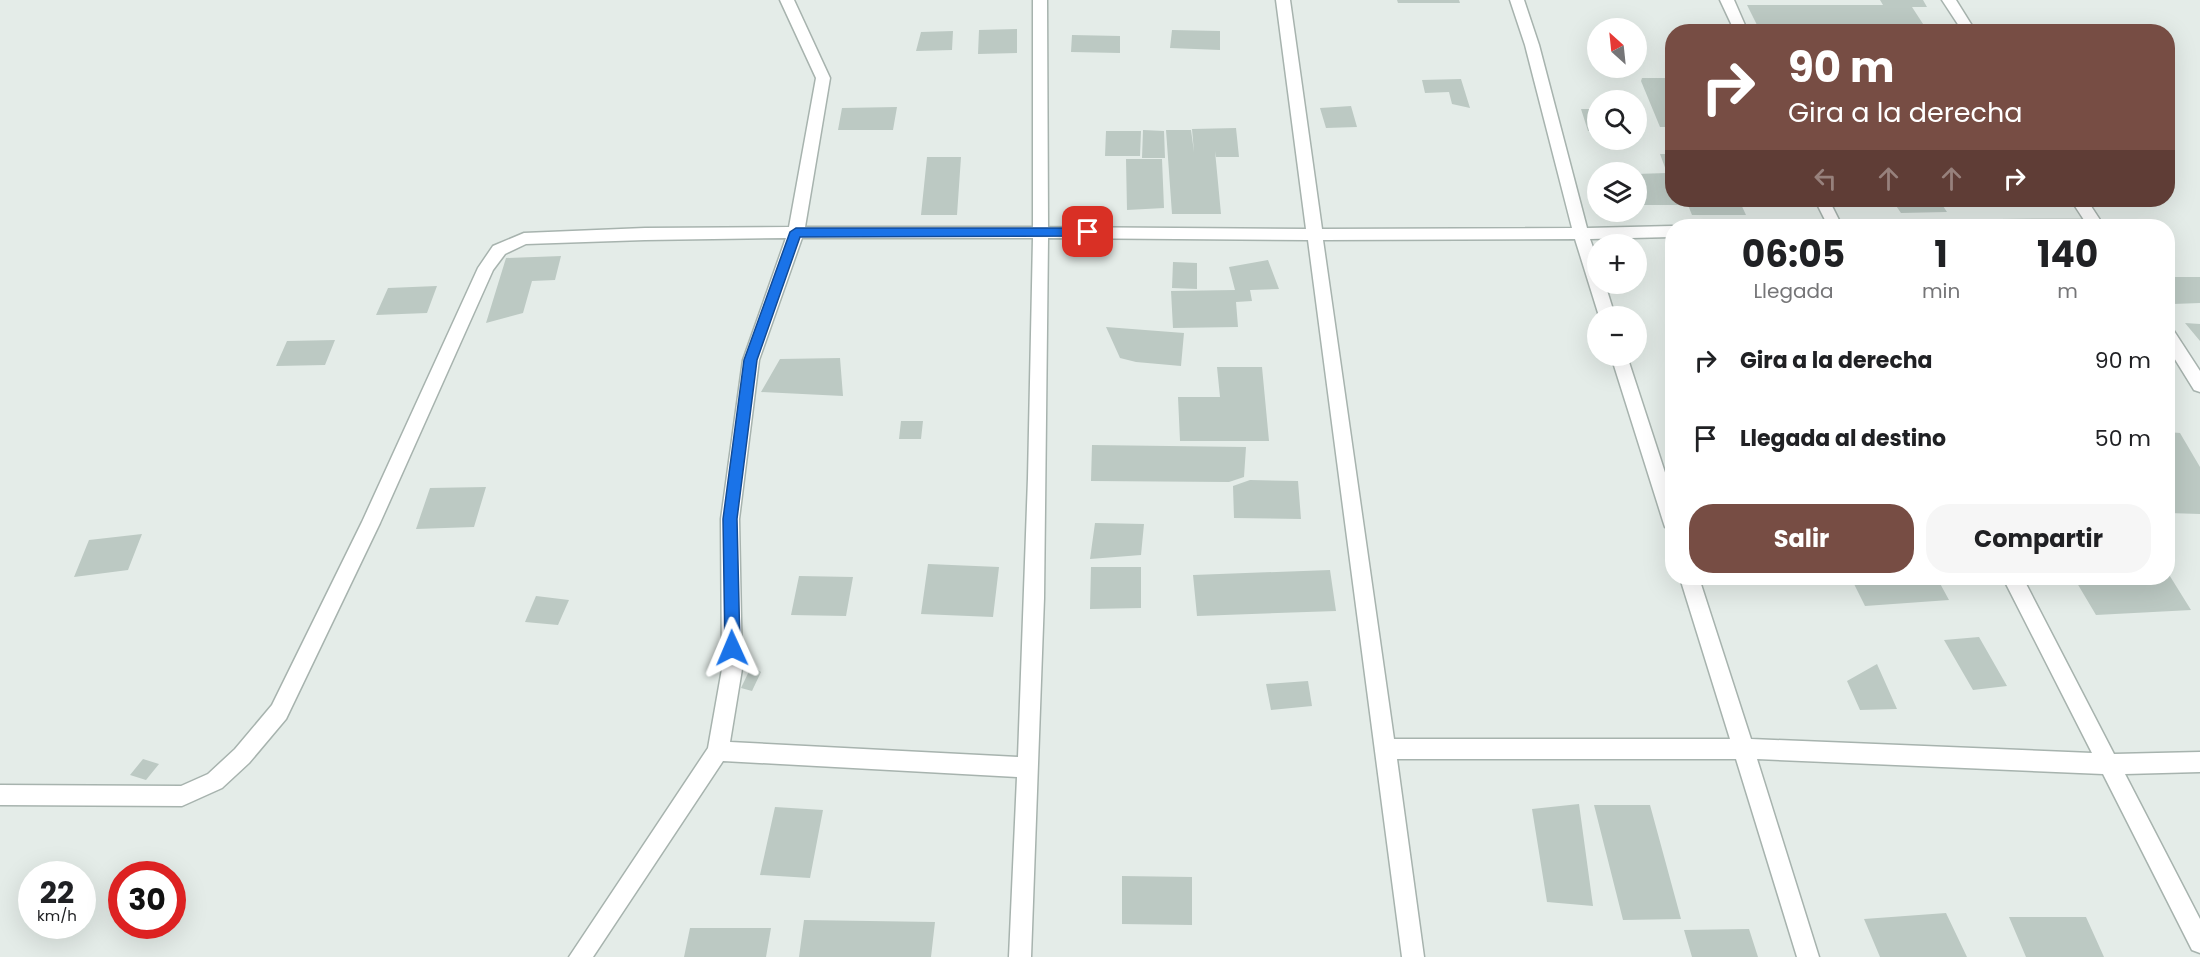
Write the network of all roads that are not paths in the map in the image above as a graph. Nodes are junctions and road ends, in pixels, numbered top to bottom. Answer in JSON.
{"nodes":[{"id":1,"x":787,"y":0,"type":"edge"},
{"id":2,"x":1040,"y":0,"type":"edge"},
{"id":3,"x":1283,"y":0,"type":"edge"},
{"id":4,"x":1517,"y":0,"type":"edge"},
{"id":5,"x":1727,"y":0,"type":"edge"},
{"id":6,"x":1949,"y":0,"type":"edge"},
{"id":7,"x":1738,"y":24,"type":"edge"},
{"id":8,"x":1965,"y":24,"type":"edge"},
{"id":9,"x":1042,"y":231,"type":"junction"},
{"id":10,"x":796,"y":232,"type":"junction"},
{"id":11,"x":1665,"y":232,"type":"edge"},
{"id":12,"x":1581,"y":234,"type":"junction"},
{"id":13,"x":1316,"y":236,"type":"junction"},
{"id":14,"x":1604,"y":306,"type":"edge"},
{"id":15,"x":2175,"y":346,"type":"edge"},
{"id":16,"x":1622,"y":366,"type":"edge"},
{"id":17,"x":2200,"y":385,"type":"edge"},
{"id":18,"x":1665,"y":499,"type":"edge"},
{"id":19,"x":1692,"y":585,"type":"edge"},
{"id":20,"x":2017,"y":585,"type":"edge"},
{"id":21,"x":1384,"y":749,"type":"junction"},
{"id":22,"x":1745,"y":749,"type":"junction"},
{"id":23,"x":718,"y":752,"type":"junction"},
{"id":24,"x":2200,"y":762,"type":"edge"},
{"id":25,"x":2108,"y":764,"type":"junction"},
{"id":26,"x":1029,"y":768,"type":"junction"},
{"id":27,"x":0,"y":795,"type":"edge"},
{"id":28,"x":2200,"y":942,"type":"edge"},
{"id":29,"x":580,"y":957,"type":"edge"},
{"id":30,"x":1020,"y":957,"type":"edge"},
{"id":31,"x":1413,"y":957,"type":"edge"},
{"id":32,"x":1808,"y":957,"type":"edge"}],
"edges":[{"from":1,"to":10,"type":"street"},
{"from":2,"to":9,"type":"street"},
{"from":3,"to":13,"type":"street"},
{"from":4,"to":12,"type":"street"},
{"from":5,"to":7,"type":"street"},
{"from":6,"to":8,"type":"street"},
{"from":9,"to":10,"type":"street"},
{"from":9,"to":13,"type":"street"},
{"from":9,"to":26,"type":"street"},
{"from":10,"to":23,"type":"street"},
{"from":10,"to":27,"type":"street"},
{"from":11,"to":12,"type":"street"},
{"from":12,"to":13,"type":"street"},
{"from":12,"to":14,"type":"street"},
{"from":13,"to":21,"type":"street"},
{"from":15,"to":17,"type":"street"},
{"from":16,"to":18,"type":"street"},
{"from":19,"to":22,"type":"street"},
{"from":20,"to":25,"type":"street"},
{"from":21,"to":22,"type":"street"},
{"from":21,"to":31,"type":"street"},
{"from":22,"to":25,"type":"street"},
{"from":22,"to":32,"type":"street"},
{"from":23,"to":26,"type":"street"},
{"from":23,"to":29,"type":"street"},
{"from":24,"to":25,"type":"street"},
{"from":25,"to":28,"type":"street"},
{"from":26,"to":30,"type":"street"}]}
